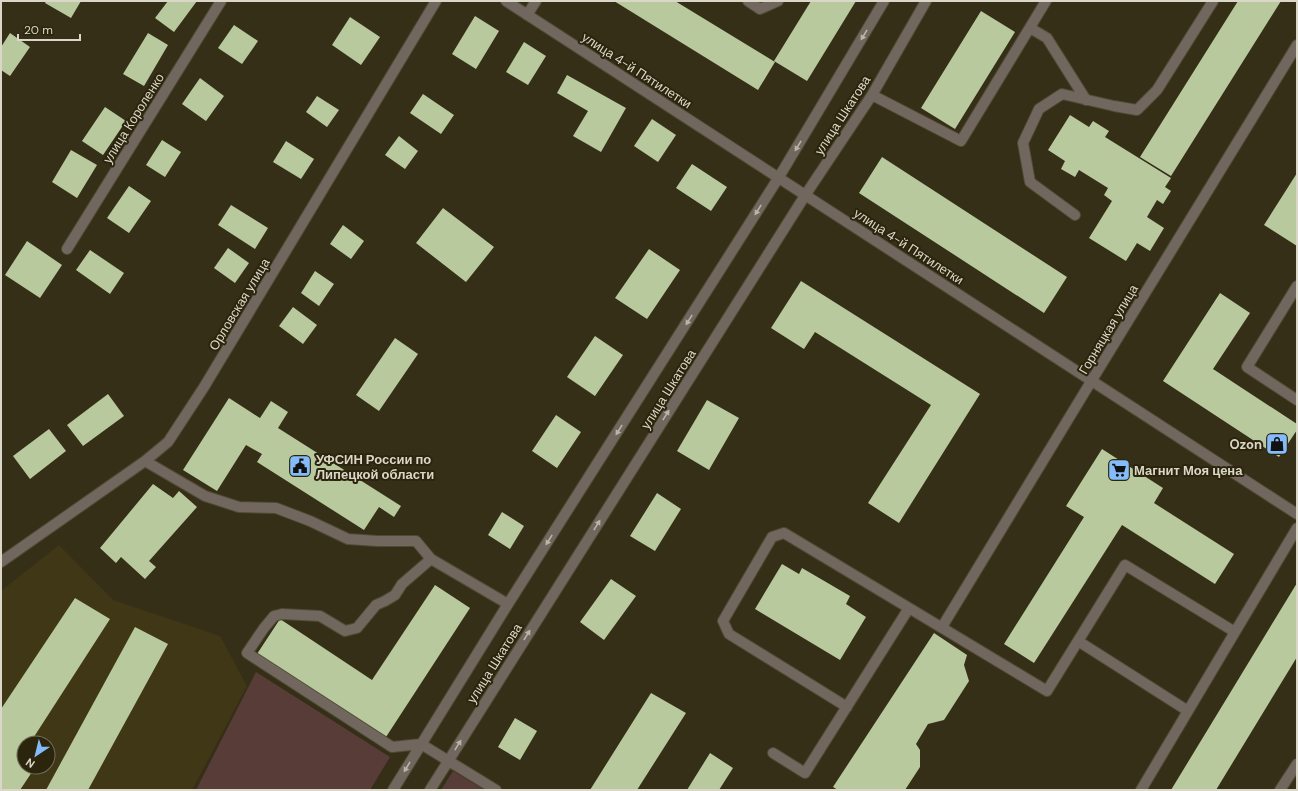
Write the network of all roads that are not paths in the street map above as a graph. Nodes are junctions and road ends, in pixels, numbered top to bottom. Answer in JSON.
{"nodes":[{"id":1,"x":221,"y":1,"type":"edge"},
{"id":2,"x":436,"y":1,"type":"edge"},
{"id":3,"x":506,"y":1,"type":"edge"},
{"id":4,"x":536,"y":1,"type":"edge"},
{"id":5,"x":748,"y":1,"type":"edge"},
{"id":6,"x":778,"y":1,"type":"edge"},
{"id":7,"x":884,"y":1,"type":"edge"},
{"id":8,"x":926,"y":1,"type":"edge"},
{"id":9,"x":1046,"y":1,"type":"edge"},
{"id":10,"x":1213,"y":1,"type":"edge"},
{"id":11,"x":527,"y":15,"type":"junction"},
{"id":12,"x":1030,"y":28,"type":"junction"},
{"id":13,"x":1297,"y":45,"type":"edge"},
{"id":14,"x":872,"y":95,"type":"junction"},
{"id":15,"x":1086,"y":100,"type":"junction"},
{"id":16,"x":779,"y":177,"type":"junction"},
{"id":17,"x":806,"y":194,"type":"junction"},
{"id":18,"x":1076,"y":215,"type":"dead end"},
{"id":19,"x":67,"y":249,"type":"dead end"},
{"id":20,"x":1297,"y":286,"type":"edge"},
{"id":21,"x":1092,"y":380,"type":"junction"},
{"id":22,"x":1297,"y":400,"type":"edge"},
{"id":23,"x":145,"y":461,"type":"junction"},
{"id":24,"x":1296,"y":511,"type":"edge"},
{"id":25,"x":1297,"y":528,"type":"edge"},
{"id":26,"x":431,"y":559,"type":"junction"},
{"id":27,"x":1,"y":562,"type":"edge"},
{"id":28,"x":508,"y":604,"type":"junction"},
{"id":29,"x":909,"y":608,"type":"junction"},
{"id":30,"x":942,"y":627,"type":"junction"},
{"id":31,"x":1235,"y":632,"type":"junction"},
{"id":32,"x":1078,"y":641,"type":"junction"},
{"id":33,"x":847,"y":707,"type":"junction"},
{"id":34,"x":1188,"y":711,"type":"junction"},
{"id":35,"x":421,"y":744,"type":"junction"},
{"id":36,"x":773,"y":753,"type":"dead end"},
{"id":37,"x":448,"y":760,"type":"junction"},
{"id":38,"x":1297,"y":764,"type":"edge"},
{"id":39,"x":393,"y":790,"type":"edge"},
{"id":40,"x":430,"y":790,"type":"edge"},
{"id":41,"x":496,"y":790,"type":"edge"},
{"id":42,"x":1141,"y":790,"type":"edge"},
{"id":43,"x":1280,"y":790,"type":"edge"}],
"edges":[{"from":1,"to":19,"type":"street","name":"улица Короленко"},
{"from":2,"to":23,"type":"street","name":"Орловская улица"},
{"from":3,"to":11,"type":"street","name":"улица 4-й Пятилетки"},
{"from":4,"to":11,"type":"street"},
{"from":5,"to":6,"type":"street"},
{"from":7,"to":16,"type":"street","name":"улица Шкатова","one_way":true},
{"from":8,"to":14,"type":"street","name":"улица Шкатова"},
{"from":9,"to":12,"type":"street"},
{"from":10,"to":15,"type":"street"},
{"from":11,"to":16,"type":"street","name":"улица 4-й Пятилетки"},
{"from":12,"to":14,"type":"street"},
{"from":12,"to":15,"type":"street"},
{"from":13,"to":21,"type":"street","name":"Горняцкая улица"},
{"from":14,"to":17,"type":"street","name":"улица Шкатова"},
{"from":15,"to":18,"type":"street"},
{"from":16,"to":17,"type":"street","name":"улица 4-й Пятилетки"},
{"from":16,"to":28,"type":"street","name":"улица Шкатова","one_way":true},
{"from":17,"to":21,"type":"street","name":"улица 4-й Пятилетки"},
{"from":37,"to":17,"type":"street","name":"улица Шкатова","one_way":true},
{"from":20,"to":22,"type":"street"},
{"from":21,"to":24,"type":"street","name":"улица 4-й Пятилетки"},
{"from":21,"to":30,"type":"street","name":"Горняцкая улица"},
{"from":23,"to":26,"type":"street"},
{"from":23,"to":27,"type":"street","name":"Орловская улица"},
{"from":25,"to":31,"type":"street"},
{"from":26,"to":28,"type":"street"},
{"from":26,"to":35,"type":"street"},
{"from":28,"to":35,"type":"street","name":"улица Шкатова"},
{"from":29,"to":30,"type":"street"},
{"from":29,"to":33,"type":"street"},
{"from":29,"to":33,"type":"street"},
{"from":30,"to":32,"type":"street"},
{"from":31,"to":32,"type":"street"},
{"from":31,"to":34,"type":"street"},
{"from":32,"to":34,"type":"street"},
{"from":33,"to":36,"type":"street"},
{"from":34,"to":42,"type":"street"},
{"from":35,"to":37,"type":"street"},
{"from":35,"to":39,"type":"street","name":"улица Шкатова","one_way":true},
{"from":37,"to":40,"type":"street","name":"улица Шкатова"},
{"from":37,"to":41,"type":"street"},
{"from":38,"to":43,"type":"street"}]}
